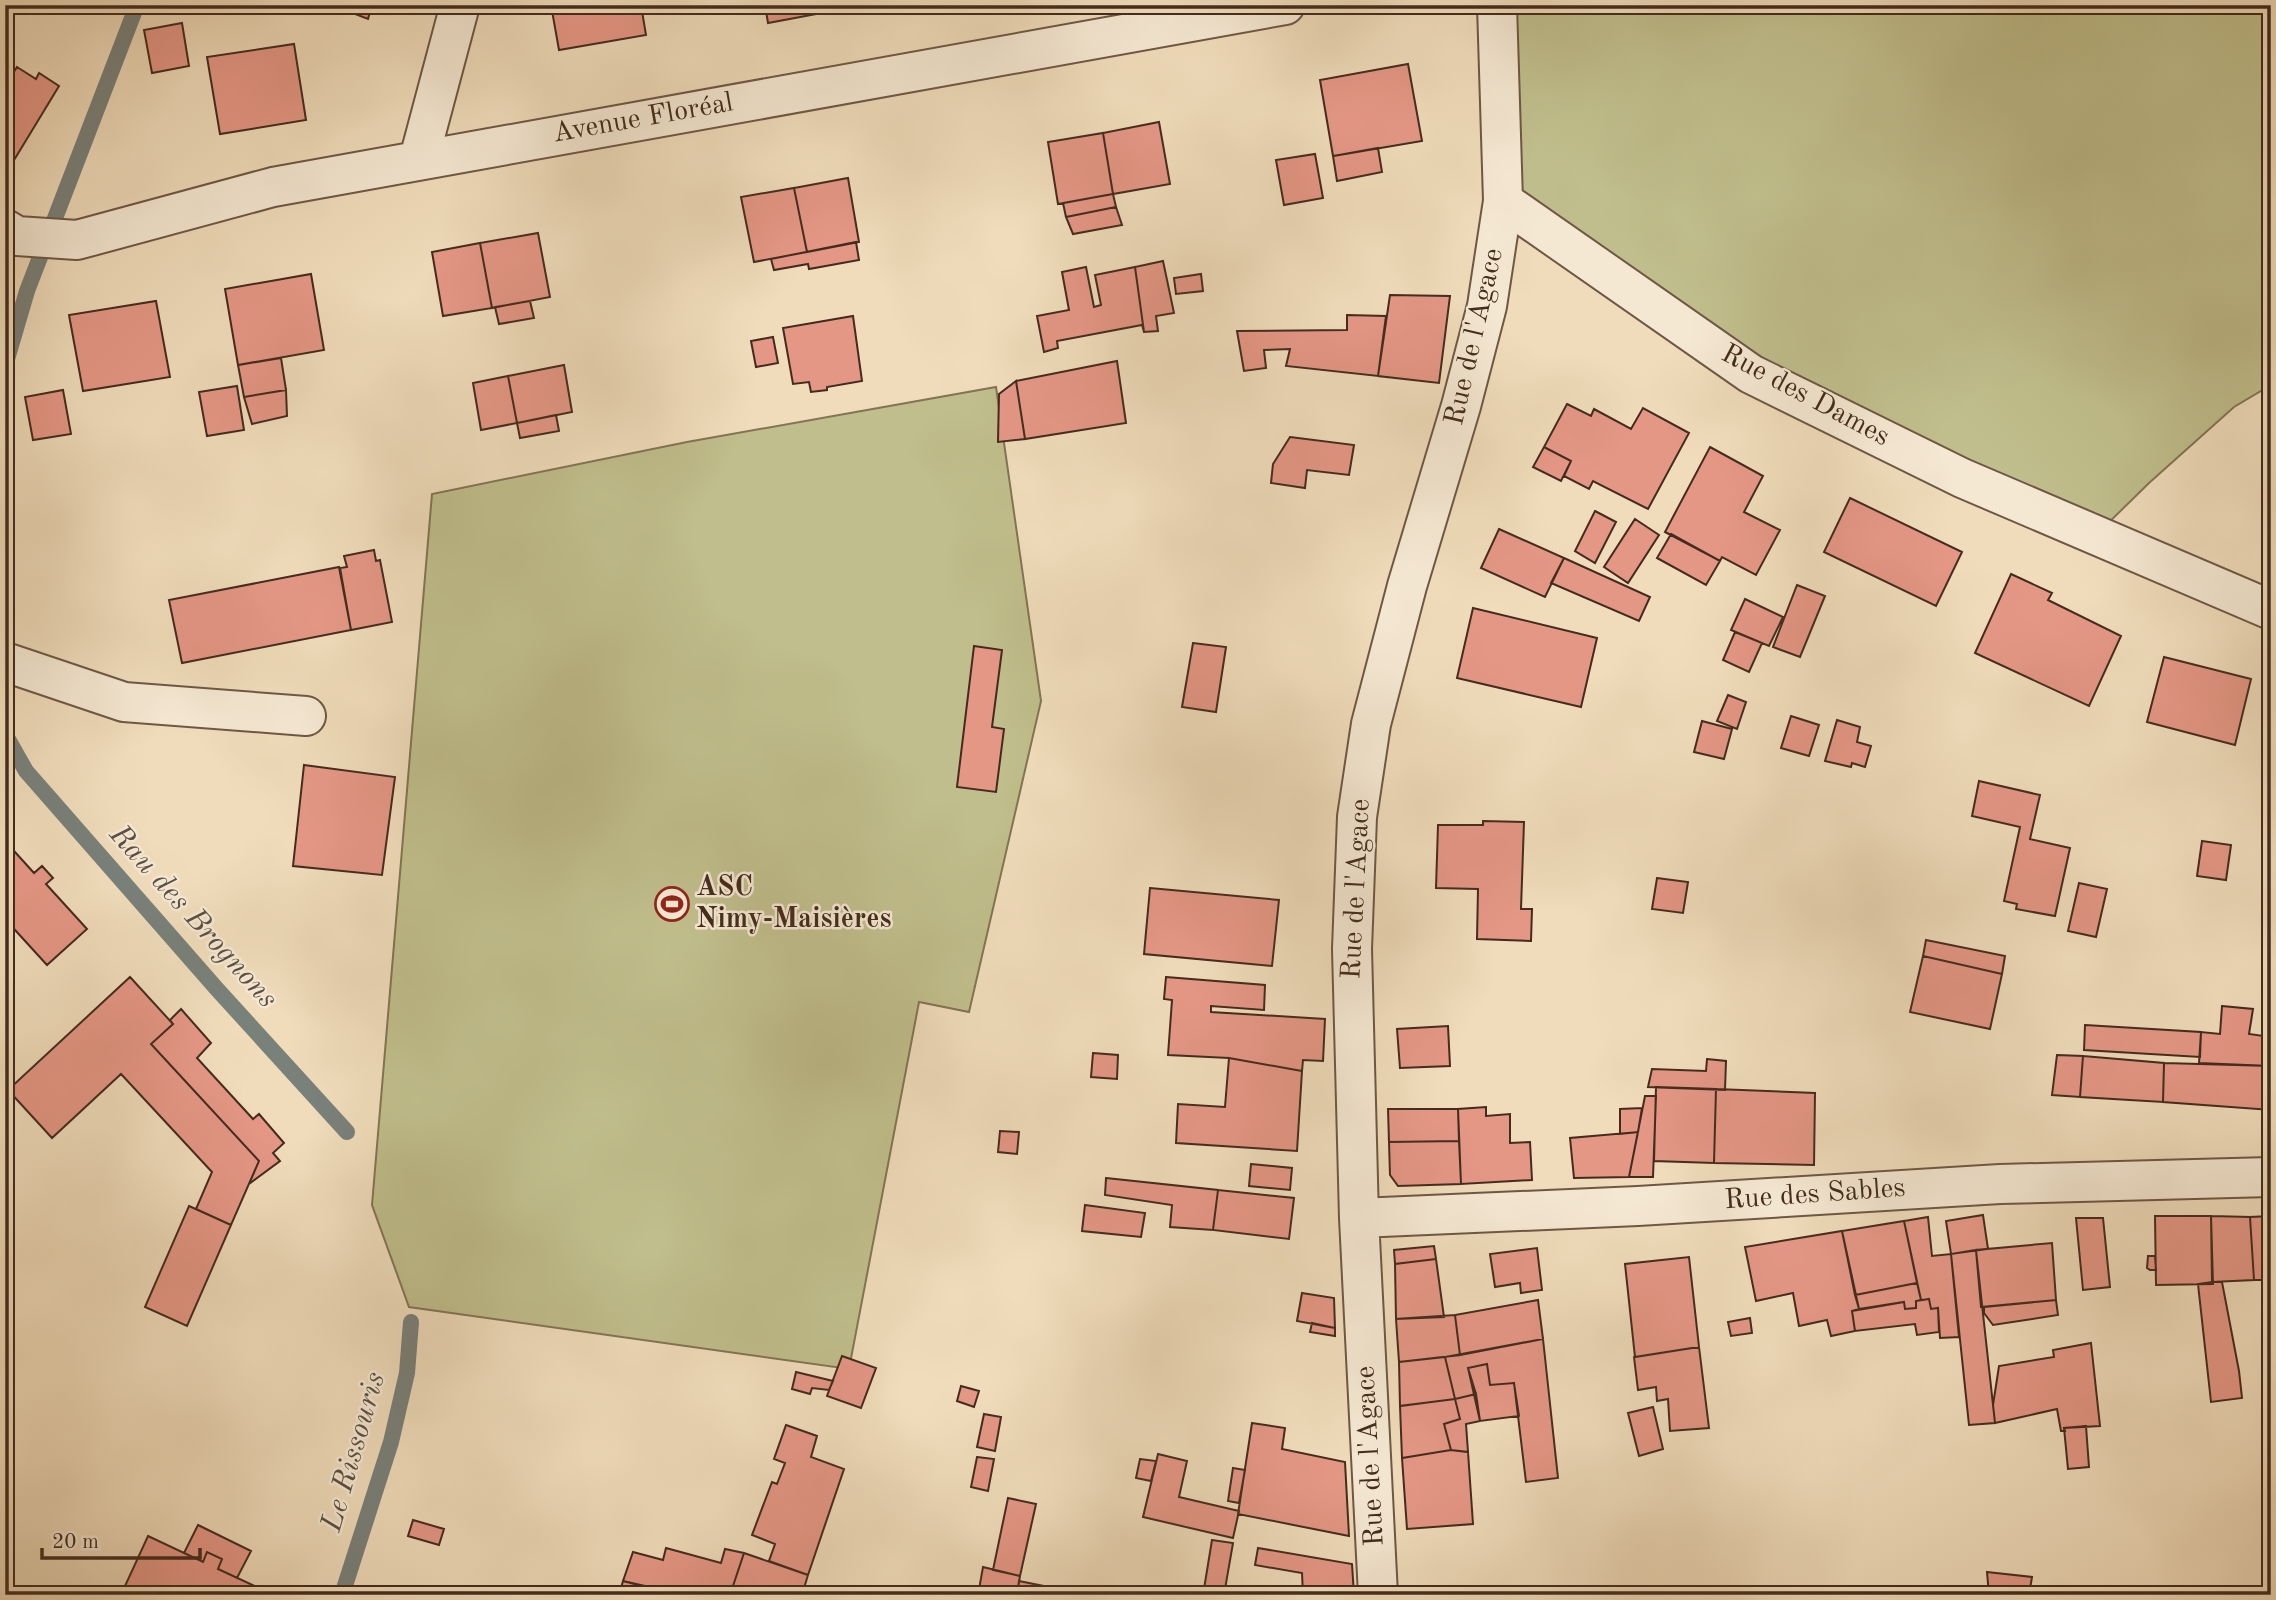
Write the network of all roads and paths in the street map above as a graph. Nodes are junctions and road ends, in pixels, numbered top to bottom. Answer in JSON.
{"nodes":[{"id":1,"x":460,"y":5,"type":"edge"},
{"id":2,"x":1285,"y":5,"type":"edge"},
{"id":3,"x":1497,"y":5,"type":"edge"},
{"id":4,"x":419,"y":159,"type":"junction"},
{"id":5,"x":1503,"y":201,"type":"junction"},
{"id":6,"x":11,"y":233,"type":"edge"},
{"id":7,"x":2271,"y":610,"type":"edge"},
{"id":8,"x":10,"y":662,"type":"edge"},
{"id":9,"x":306,"y":716,"type":"dead end"},
{"id":10,"x":2271,"y":1177,"type":"edge"},
{"id":11,"x":1359,"y":1218,"type":"junction"},
{"id":12,"x":1378,"y":1595,"type":"edge"}],
"edges":[{"from":1,"to":4,"type":"street"},
{"from":2,"to":4,"type":"street","name":"Avenue Floréal"},
{"from":3,"to":5,"type":"street"},
{"from":4,"to":6,"type":"street","name":"Avenue Floréal"},
{"from":5,"to":7,"type":"street","name":"Rue des Dames"},
{"from":5,"to":11,"type":"street","name":"Rue de l'Agace"},
{"from":8,"to":9,"type":"street"},
{"from":10,"to":11,"type":"street","name":"Rue des Sables"},
{"from":11,"to":12,"type":"street","name":"Rue de l'Agace"}]}
